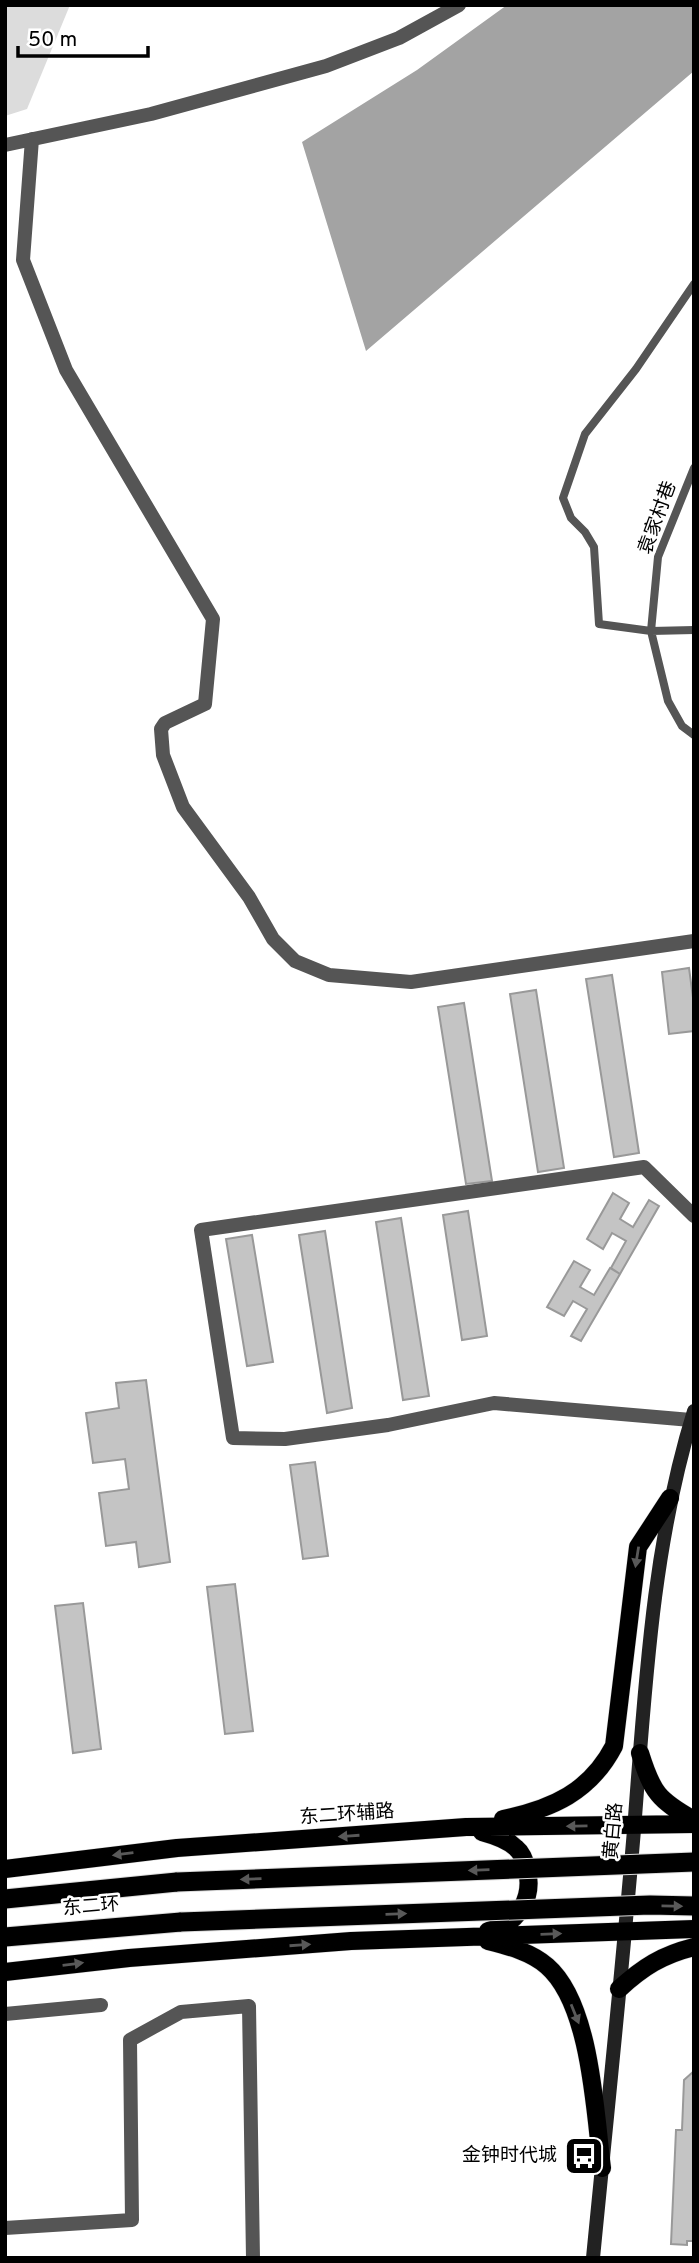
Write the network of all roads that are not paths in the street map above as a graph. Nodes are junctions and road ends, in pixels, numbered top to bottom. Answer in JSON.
{"nodes":[{"id":1,"x":459,"y":5,"type":"edge"},
{"id":2,"x":32,"y":139,"type":"junction"},
{"id":3,"x":5,"y":145,"type":"edge"},
{"id":4,"x":694,"y":284,"type":"edge"},
{"id":5,"x":694,"y":468,"type":"edge"},
{"id":6,"x":694,"y":630,"type":"edge"},
{"id":7,"x":651,"y":631,"type":"junction"},
{"id":8,"x":694,"y":735,"type":"edge"},
{"id":9,"x":694,"y":941,"type":"edge"},
{"id":10,"x":694,"y":1216,"type":"edge"},
{"id":11,"x":692,"y":1415,"type":"edge"},
{"id":12,"x":670,"y":1498,"type":"junction"},
{"id":13,"x":640,"y":1754,"type":"junction"},
{"id":14,"x":694,"y":1822,"type":"edge"},
{"id":15,"x":634,"y":1825,"type":"junction"},
{"id":16,"x":466,"y":1827,"type":"junction"},
{"id":17,"x":694,"y":1862,"type":"edge"},
{"id":18,"x":5,"y":1869,"type":"edge"},
{"id":19,"x":5,"y":1899,"type":"edge"},
{"id":20,"x":694,"y":1906,"type":"edge"},
{"id":21,"x":694,"y":1929,"type":"edge"},
{"id":22,"x":625,"y":1932,"type":"junction"},
{"id":23,"x":467,"y":1936,"type":"junction"},
{"id":24,"x":5,"y":1937,"type":"edge"},
{"id":25,"x":694,"y":1947,"type":"edge"},
{"id":26,"x":5,"y":1972,"type":"edge"},
{"id":27,"x":619,"y":1989,"type":"junction"},
{"id":28,"x":101,"y":2005,"type":"dead end"},
{"id":29,"x":5,"y":2014,"type":"edge"},
{"id":30,"x":602,"y":2168,"type":"junction"},
{"id":31,"x":5,"y":2228,"type":"edge"},
{"id":32,"x":253,"y":2258,"type":"edge"},
{"id":33,"x":593,"y":2258,"type":"edge"}],
"edges":[{"from":1,"to":2,"type":"street"},
{"from":2,"to":3,"type":"street"},
{"from":2,"to":9,"type":"street"},
{"from":4,"to":7,"type":"lane"},
{"from":5,"to":7,"type":"lane","name":"袁家村巷"},
{"from":6,"to":7,"type":"lane"},
{"from":7,"to":8,"type":"lane","name":"袁家村巷"},
{"from":10,"to":11,"type":"street"},
{"from":11,"to":12,"type":"main road","name":"黄白路"},
{"from":12,"to":13,"type":"main road","name":"黄白路"},
{"from":12,"to":16,"type":"main road","one_way":true},
{"from":13,"to":14,"type":"main road"},
{"from":13,"to":15,"type":"main road","name":"黄白路"},
{"from":14,"to":15,"type":"main road","name":"东二环辅路"},
{"from":15,"to":16,"type":"main road","name":"东二环辅路","one_way":true},
{"from":15,"to":22,"type":"main road","name":"黄白路"},
{"from":16,"to":18,"type":"main road","name":"东二环辅路","one_way":true},
{"from":16,"to":23,"type":"main road"},
{"from":17,"to":19,"type":"highway","name":"东二环","one_way":true,"bridge":true},
{"from":24,"to":20,"type":"highway","name":"东二环","one_way":true,"bridge":true},
{"from":21,"to":22,"type":"main road"},
{"from":23,"to":22,"type":"main road","one_way":true},
{"from":22,"to":27,"type":"main road","name":"黄白路"},
{"from":26,"to":23,"type":"main road","one_way":true},
{"from":23,"to":30,"type":"main road","one_way":true},
{"from":25,"to":27,"type":"main road"},
{"from":27,"to":30,"type":"main road","name":"黄白路"},
{"from":28,"to":29,"type":"street"},
{"from":30,"to":33,"type":"main road","name":"黄白路"},
{"from":31,"to":32,"type":"street"}]}
